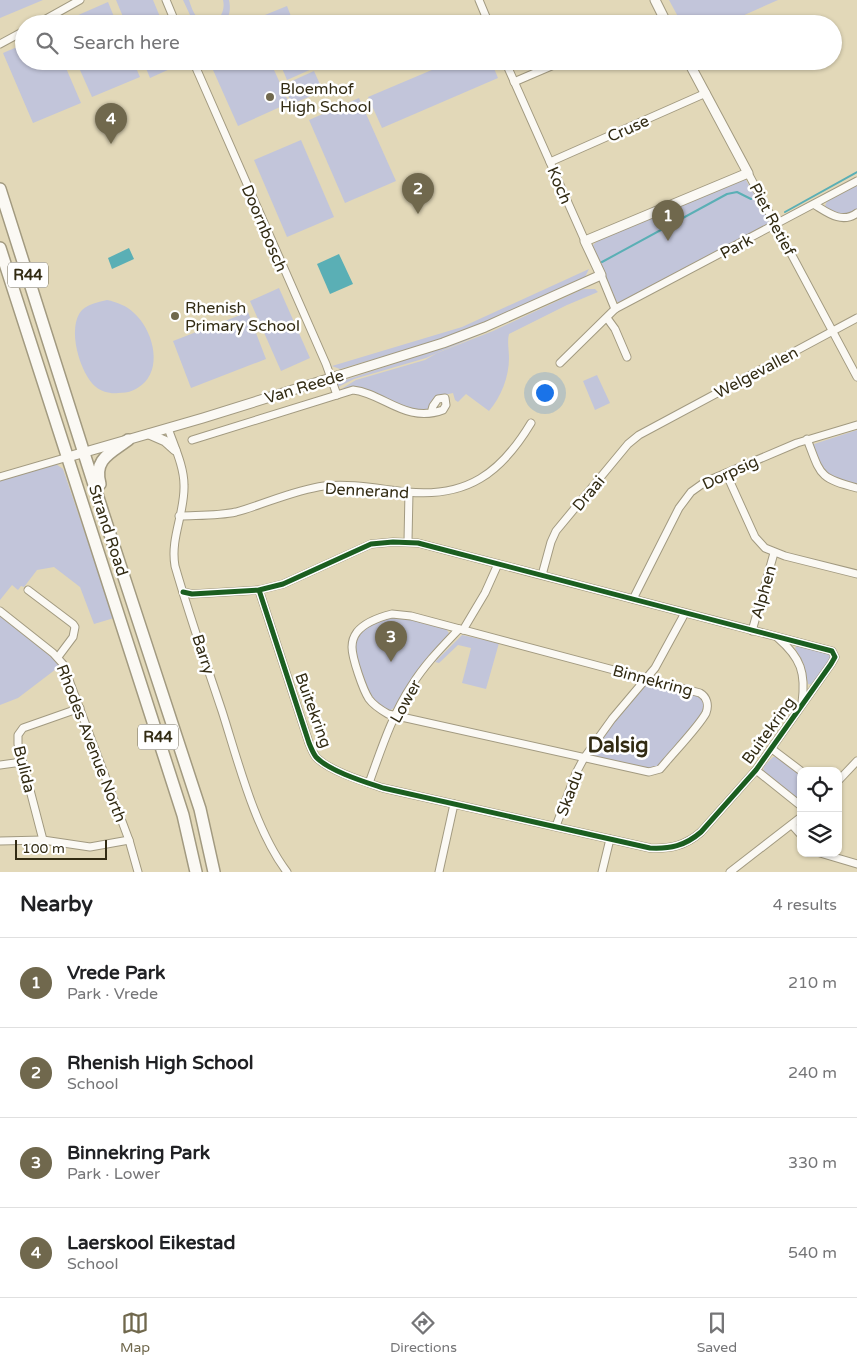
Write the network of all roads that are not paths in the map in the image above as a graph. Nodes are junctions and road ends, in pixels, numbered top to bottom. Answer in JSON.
{"nodes":[{"id":1,"x":80,"y":0,"type":"edge"},
{"id":2,"x":166,"y":0,"type":"edge"},
{"id":3,"x":480,"y":0,"type":"edge"},
{"id":4,"x":655,"y":0,"type":"edge"},
{"id":5,"x":53,"y":15,"type":"edge"},
{"id":6,"x":172,"y":15,"type":"edge"},
{"id":7,"x":486,"y":15,"type":"edge"},
{"id":8,"x":663,"y":15,"type":"edge"},
{"id":9,"x":15,"y":36,"type":"edge"},
{"id":10,"x":0,"y":44,"type":"edge"},
{"id":11,"x":196,"y":70,"type":"edge"},
{"id":12,"x":509,"y":70,"type":"edge"},
{"id":13,"x":542,"y":70,"type":"edge"},
{"id":14,"x":693,"y":70,"type":"edge"},
{"id":15,"x":514,"y":82,"type":"junction"},
{"id":16,"x":706,"y":93,"type":"junction"},
{"id":17,"x":550,"y":162,"type":"junction"},
{"id":18,"x":748,"y":173,"type":"junction"},
{"id":19,"x":857,"y":181,"type":"edge"},
{"id":20,"x":0,"y":189,"type":"edge"},
{"id":21,"x":815,"y":204,"type":"junction"},
{"id":22,"x":857,"y":213,"type":"edge"},
{"id":23,"x":775,"y":225,"type":"junction"},
{"id":24,"x":585,"y":242,"type":"junction"},
{"id":25,"x":0,"y":248,"type":"edge"},
{"id":26,"x":600,"y":275,"type":"junction"},
{"id":27,"x":615,"y":309,"type":"junction"},
{"id":28,"x":606,"y":318,"type":"junction"},
{"id":29,"x":857,"y":318,"type":"edge"},
{"id":30,"x":832,"y":331,"type":"junction"},
{"id":31,"x":627,"y":358,"type":"dead end"},
{"id":32,"x":560,"y":363,"type":"dead end"},
{"id":33,"x":857,"y":377,"type":"edge"},
{"id":34,"x":331,"y":378,"type":"junction"},
{"id":35,"x":337,"y":395,"type":"junction"},
{"id":36,"x":431,"y":413,"type":"junction"},
{"id":37,"x":531,"y":423,"type":"dead end"},
{"id":38,"x":857,"y":424,"type":"edge"},
{"id":39,"x":655,"y":425,"type":"joint"},
{"id":40,"x":168,"y":428,"type":"junction"},
{"id":41,"x":148,"y":434,"type":"junction"},
{"id":42,"x":807,"y":439,"type":"junction"},
{"id":43,"x":128,"y":440,"type":"junction"},
{"id":44,"x":192,"y":440,"type":"dead end"},
{"id":45,"x":175,"y":450,"type":"junction"},
{"id":46,"x":84,"y":452,"type":"junction"},
{"id":47,"x":68,"y":457,"type":"junction"},
{"id":48,"x":726,"y":473,"type":"junction"},
{"id":49,"x":0,"y":478,"type":"edge"},
{"id":50,"x":857,"y":488,"type":"edge"},
{"id":51,"x":410,"y":492,"type":"junction"},
{"id":52,"x":103,"y":513,"type":"junction"},
{"id":53,"x":179,"y":516,"type":"junction"},
{"id":54,"x":408,"y":541,"type":"junction"},
{"id":55,"x":774,"y":553,"type":"junction"},
{"id":56,"x":498,"y":564,"type":"junction"},
{"id":57,"x":857,"y":574,"type":"edge"},
{"id":58,"x":542,"y":575,"type":"junction"},
{"id":59,"x":28,"y":590,"type":"dead end"},
{"id":60,"x":259,"y":590,"type":"junction"},
{"id":61,"x":183,"y":592,"type":"junction"},
{"id":62,"x":633,"y":599,"type":"junction"},
{"id":63,"x":0,"y":611,"type":"edge"},
{"id":64,"x":685,"y":613,"type":"junction"},
{"id":65,"x":461,"y":630,"type":"junction"},
{"id":66,"x":752,"y":631,"type":"junction"},
{"id":67,"x":775,"y":636,"type":"junction"},
{"id":68,"x":58,"y":657,"type":"junction"},
{"id":69,"x":647,"y":678,"type":"junction"},
{"id":70,"x":802,"y":704,"type":"junction"},
{"id":71,"x":80,"y":708,"type":"junction"},
{"id":72,"x":395,"y":716,"type":"junction"},
{"id":73,"x":772,"y":749,"type":"junction"},
{"id":74,"x":584,"y":758,"type":"junction"},
{"id":75,"x":857,"y":761,"type":"edge"},
{"id":76,"x":22,"y":762,"type":"junction"},
{"id":77,"x":0,"y":765,"type":"edge"},
{"id":78,"x":797,"y":768,"type":"edge"},
{"id":79,"x":756,"y":770,"type":"junction"},
{"id":80,"x":842,"y":777,"type":"edge"},
{"id":81,"x":368,"y":783,"type":"junction"},
{"id":82,"x":797,"y":803,"type":"edge"},
{"id":83,"x":454,"y":804,"type":"junction"},
{"id":84,"x":797,"y":821,"type":"edge"},
{"id":85,"x":792,"y":825,"type":"junction"},
{"id":86,"x":556,"y":826,"type":"junction"},
{"id":87,"x":797,"y":831,"type":"edge"},
{"id":88,"x":610,"y":839,"type":"junction"},
{"id":89,"x":43,"y":840,"type":"junction"},
{"id":90,"x":129,"y":840,"type":"junction"},
{"id":91,"x":0,"y":841,"type":"edge"},
{"id":92,"x":833,"y":857,"type":"edge"},
{"id":93,"x":857,"y":864,"type":"edge"},
{"id":94,"x":138,"y":872,"type":"edge"},
{"id":95,"x":196,"y":872,"type":"edge"},
{"id":96,"x":214,"y":872,"type":"edge"},
{"id":97,"x":287,"y":872,"type":"edge"},
{"id":98,"x":439,"y":872,"type":"edge"},
{"id":99,"x":602,"y":872,"type":"edge"},
{"id":100,"x":730,"y":872,"type":"edge"}],
"edges":[{"from":1,"to":5,"type":"street"},
{"from":2,"to":6,"type":"street"},
{"from":3,"to":7,"type":"street"},
{"from":4,"to":8,"type":"street"},
{"from":9,"to":10,"type":"street"},
{"from":11,"to":34,"type":"street","name":"Doornbosch"},
{"from":12,"to":15,"type":"street","name":"Koch"},
{"from":13,"to":15,"type":"street"},
{"from":14,"to":16,"type":"street","name":"Piet Retief"},
{"from":15,"to":17,"type":"street","name":"Koch"},
{"from":16,"to":17,"type":"street","name":"Cruse"},
{"from":16,"to":18,"type":"street","name":"Piet Retief"},
{"from":17,"to":24,"type":"street","name":"Koch"},
{"from":18,"to":23,"type":"street","name":"Piet Retief"},
{"from":18,"to":24,"type":"street"},
{"from":19,"to":21,"type":"street","name":"Park"},
{"from":20,"to":46,"type":"main road","name":"Strand Road","number":"R44"},
{"from":21,"to":22,"type":"street"},
{"from":21,"to":23,"type":"street","name":"Park"},
{"from":23,"to":27,"type":"street","name":"Park"},
{"from":23,"to":30,"type":"street","name":"Piet Retief"},
{"from":24,"to":26,"type":"street","name":"Koch"},
{"from":25,"to":47,"type":"main road","name":"Strand Road","number":"R44"},
{"from":26,"to":27,"type":"street","name":"Koch"},
{"from":26,"to":34,"type":"street","name":"Van Reede"},
{"from":27,"to":28,"type":"street","name":"Park"},
{"from":28,"to":31,"type":"street"},
{"from":28,"to":32,"type":"street","name":"Park"},
{"from":29,"to":30,"type":"street","name":"Welgevallen"},
{"from":30,"to":33,"type":"street","name":"Piet Retief"},
{"from":30,"to":39,"type":"street","name":"Welgevallen"},
{"from":34,"to":35,"type":"street","name":"Doornbosch"},
{"from":34,"to":40,"type":"street","name":"Van Reede"},
{"from":35,"to":36,"type":"street"},
{"from":35,"to":44,"type":"street"},
{"from":36,"to":36,"type":"street"},
{"from":37,"to":51,"type":"street","name":"Dennerand"},
{"from":38,"to":42,"type":"street","name":"Dorpsig"},
{"from":39,"to":58,"type":"street","name":"Draai"},
{"from":40,"to":41,"type":"street","name":"Van Reede"},
{"from":40,"to":45,"type":"street","name":"Barry"},
{"from":41,"to":43,"type":"street","name":"Van Reede"},
{"from":41,"to":45,"type":"street"},
{"from":42,"to":48,"type":"street","name":"Dorpsig"},
{"from":42,"to":50,"type":"street"},
{"from":43,"to":46,"type":"street","name":"Van Reede"},
{"from":43,"to":52,"type":"main road"},
{"from":45,"to":53,"type":"street","name":"Barry"},
{"from":46,"to":47,"type":"street","name":"Van Reede"},
{"from":46,"to":52,"type":"main road","name":"Strand Road","number":"R44"},
{"from":47,"to":49,"type":"street","name":"Van Reede"},
{"from":47,"to":95,"type":"main road","name":"Strand Road","number":"R44"},
{"from":48,"to":55,"type":"street"},
{"from":48,"to":62,"type":"street","name":"Dorpsig"},
{"from":51,"to":53,"type":"street","name":"Dennerand"},
{"from":51,"to":54,"type":"street"},
{"from":52,"to":96,"type":"main road","name":"Strand Road","number":"R44"},
{"from":53,"to":61,"type":"street","name":"Barry"},
{"from":54,"to":56,"type":"street","name":"Buitekring"},
{"from":54,"to":60,"type":"street","name":"Buitekring"},
{"from":55,"to":57,"type":"street"},
{"from":55,"to":66,"type":"street","name":"Alphen"},
{"from":56,"to":58,"type":"street","name":"Buitekring"},
{"from":56,"to":65,"type":"street","name":"Lower"},
{"from":58,"to":62,"type":"street","name":"Buitekring"},
{"from":59,"to":68,"type":"street"},
{"from":60,"to":61,"type":"street","name":"Buitekring"},
{"from":60,"to":81,"type":"street","name":"Buitekring"},
{"from":61,"to":97,"type":"street","name":"Barry"},
{"from":62,"to":64,"type":"street","name":"Buitekring"},
{"from":63,"to":68,"type":"street","name":"Rhodes Avenue North"},
{"from":64,"to":66,"type":"street","name":"Buitekring"},
{"from":64,"to":69,"type":"street","name":"Skadu"},
{"from":65,"to":69,"type":"street","name":"Binnekring"},
{"from":65,"to":72,"type":"street","name":"Lower"},
{"from":65,"to":72,"type":"street","name":"Binnekring"},
{"from":66,"to":67,"type":"street","name":"Buitekring"},
{"from":67,"to":70,"type":"street","name":"Buitekring"},
{"from":67,"to":70,"type":"street","name":"Buitekring"},
{"from":68,"to":71,"type":"street","name":"Rhodes Avenue North"},
{"from":69,"to":74,"type":"street","name":"Skadu"},
{"from":69,"to":74,"type":"street","name":"Binnekring"},
{"from":70,"to":73,"type":"street","name":"Buitekring"},
{"from":71,"to":76,"type":"street","name":"Bulida"},
{"from":71,"to":90,"type":"street","name":"Rhodes Avenue North"},
{"from":72,"to":74,"type":"street","name":"Binnekring"},
{"from":72,"to":81,"type":"street","name":"Lower"},
{"from":73,"to":78,"type":"street"},
{"from":73,"to":79,"type":"street","name":"Buitekring"},
{"from":74,"to":86,"type":"street","name":"Skadu"},
{"from":75,"to":80,"type":"street"},
{"from":76,"to":77,"type":"street"},
{"from":76,"to":89,"type":"street","name":"Bulida"},
{"from":79,"to":82,"type":"street"},
{"from":79,"to":88,"type":"street","name":"Buitekring"},
{"from":81,"to":83,"type":"street","name":"Buitekring"},
{"from":83,"to":86,"type":"street","name":"Buitekring"},
{"from":83,"to":98,"type":"street"},
{"from":84,"to":85,"type":"street"},
{"from":85,"to":87,"type":"street"},
{"from":85,"to":100,"type":"street"},
{"from":86,"to":88,"type":"street","name":"Buitekring"},
{"from":88,"to":99,"type":"street"},
{"from":89,"to":90,"type":"street"},
{"from":89,"to":91,"type":"street"},
{"from":90,"to":94,"type":"street","name":"Rhodes Avenue North"},
{"from":92,"to":93,"type":"street"}]}
